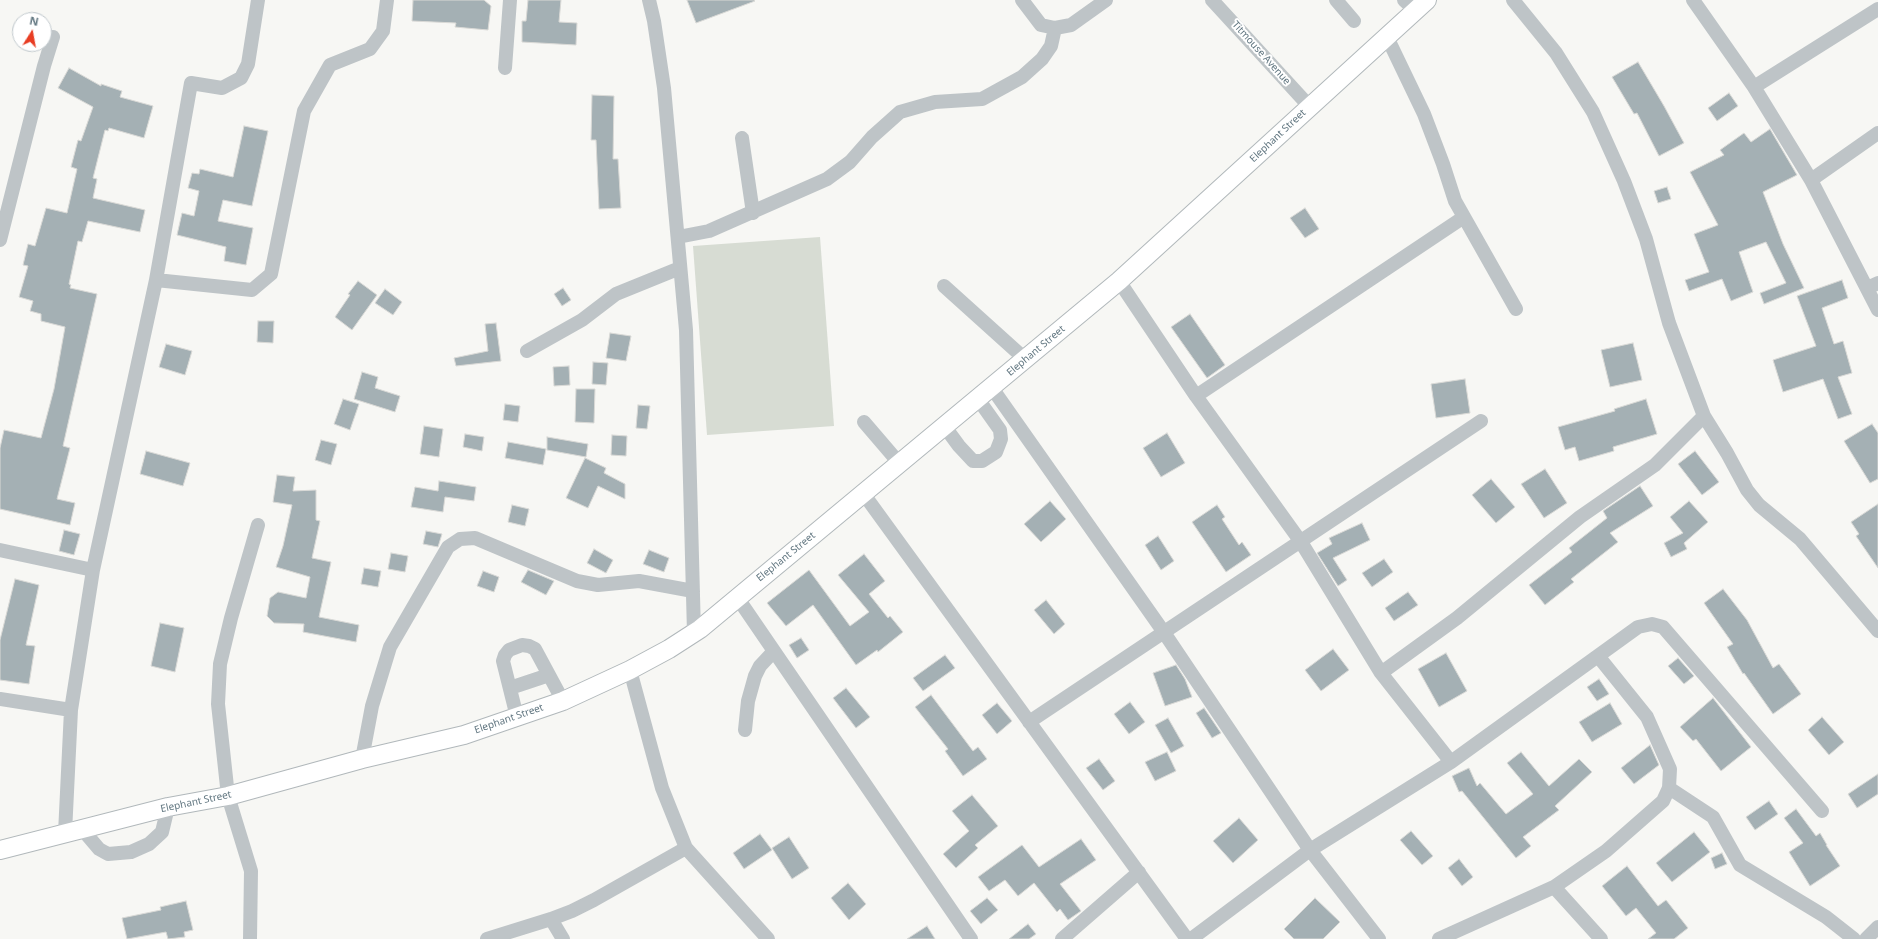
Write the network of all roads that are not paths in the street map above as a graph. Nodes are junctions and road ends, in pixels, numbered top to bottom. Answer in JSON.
{"nodes":[{"id":1,"x":258,"y":0,"type":"edge"},
{"id":2,"x":387,"y":0,"type":"edge"},
{"id":3,"x":510,"y":0,"type":"edge"},
{"id":4,"x":649,"y":0,"type":"edge"},
{"id":5,"x":1022,"y":0,"type":"edge"},
{"id":6,"x":1106,"y":0,"type":"edge"},
{"id":7,"x":1212,"y":0,"type":"edge"},
{"id":8,"x":1336,"y":0,"type":"edge"},
{"id":9,"x":1513,"y":0,"type":"edge"},
{"id":10,"x":1693,"y":0,"type":"edge"},
{"id":11,"x":1416,"y":4,"type":"edge"},
{"id":12,"x":1878,"y":9,"type":"edge"},
{"id":13,"x":1354,"y":21,"type":"dead end"},
{"id":14,"x":1055,"y":28,"type":"junction"},
{"id":15,"x":53,"y":37,"type":"dead end"},
{"id":16,"x":1387,"y":37,"type":"junction"},
{"id":17,"x":505,"y":68,"type":"dead end"},
{"id":18,"x":1754,"y":87,"type":"junction"},
{"id":19,"x":1310,"y":107,"type":"junction"},
{"id":20,"x":1878,"y":133,"type":"edge"},
{"id":21,"x":742,"y":138,"type":"dead end"},
{"id":22,"x":1811,"y":180,"type":"junction"},
{"id":23,"x":753,"y":213,"type":"junction"},
{"id":24,"x":1464,"y":217,"type":"junction"},
{"id":25,"x":678,"y":237,"type":"junction"},
{"id":26,"x":0,"y":240,"type":"edge"},
{"id":27,"x":680,"y":268,"type":"junction"},
{"id":28,"x":156,"y":280,"type":"junction"},
{"id":29,"x":1119,"y":280,"type":"junction"},
{"id":30,"x":944,"y":286,"type":"dead end"},
{"id":31,"x":1873,"y":286,"type":"edge"},
{"id":32,"x":1516,"y":309,"type":"dead end"},
{"id":33,"x":1878,"y":310,"type":"edge"},
{"id":34,"x":526,"y":350,"type":"dead end"},
{"id":35,"x":1025,"y":359,"type":"junction"},
{"id":36,"x":992,"y":388,"type":"junction"},
{"id":37,"x":1196,"y":396,"type":"junction"},
{"id":38,"x":978,"y":399,"type":"junction"},
{"id":39,"x":1704,"y":416,"type":"junction"},
{"id":40,"x":1481,"y":421,"type":"dead end"},
{"id":41,"x":864,"y":422,"type":"dead end"},
{"id":42,"x":945,"y":427,"type":"junction"},
{"id":43,"x":900,"y":464,"type":"junction"},
{"id":44,"x":863,"y":494,"type":"junction"},
{"id":45,"x":258,"y":525,"type":"dead end"},
{"id":46,"x":1301,"y":542,"type":"junction"},
{"id":47,"x":0,"y":550,"type":"edge"},
{"id":48,"x":93,"y":570,"type":"junction"},
{"id":49,"x":693,"y":591,"type":"junction"},
{"id":50,"x":737,"y":597,"type":"junction"},
{"id":51,"x":1163,"y":631,"type":"junction"},
{"id":52,"x":1878,"y":631,"type":"edge"},
{"id":53,"x":694,"y":633,"type":"junction"},
{"id":54,"x":774,"y":651,"type":"junction"},
{"id":55,"x":1598,"y":656,"type":"junction"},
{"id":56,"x":630,"y":670,"type":"junction"},
{"id":57,"x":1381,"y":673,"type":"junction"},
{"id":58,"x":549,"y":675,"type":"junction"},
{"id":59,"x":510,"y":688,"type":"junction"},
{"id":60,"x":0,"y":699,"type":"edge"},
{"id":61,"x":564,"y":700,"type":"junction"},
{"id":62,"x":71,"y":710,"type":"junction"},
{"id":63,"x":518,"y":717,"type":"junction"},
{"id":64,"x":1030,"y":722,"type":"junction"},
{"id":65,"x":745,"y":730,"type":"dead end"},
{"id":66,"x":362,"y":759,"type":"junction"},
{"id":67,"x":1452,"y":762,"type":"junction"},
{"id":68,"x":1669,"y":788,"type":"junction"},
{"id":69,"x":228,"y":796,"type":"junction"},
{"id":70,"x":168,"y":807,"type":"junction"},
{"id":71,"x":1822,"y":811,"type":"dead end"},
{"id":72,"x":82,"y":829,"type":"junction"},
{"id":73,"x":65,"y":833,"type":"junction"},
{"id":74,"x":686,"y":848,"type":"junction"},
{"id":75,"x":0,"y":850,"type":"edge"},
{"id":76,"x":1310,"y":850,"type":"junction"},
{"id":77,"x":1139,"y":872,"type":"junction"},
{"id":78,"x":1554,"y":887,"type":"junction"},
{"id":79,"x":551,"y":919,"type":"junction"},
{"id":80,"x":1878,"y":927,"type":"edge"},
{"id":81,"x":250,"y":939,"type":"edge"},
{"id":82,"x":487,"y":939,"type":"edge"},
{"id":83,"x":563,"y":939,"type":"edge"},
{"id":84,"x":768,"y":939,"type":"edge"},
{"id":85,"x":971,"y":939,"type":"edge"},
{"id":86,"x":1062,"y":939,"type":"edge"},
{"id":87,"x":1188,"y":939,"type":"edge"},
{"id":88,"x":1191,"y":939,"type":"edge"},
{"id":89,"x":1379,"y":939,"type":"edge"},
{"id":90,"x":1439,"y":939,"type":"edge"},
{"id":91,"x":1601,"y":939,"type":"edge"},
{"id":92,"x":1854,"y":939,"type":"edge"},
{"id":93,"x":1866,"y":939,"type":"edge"}],
"edges":[{"from":1,"to":28,"type":"street"},
{"from":2,"to":28,"type":"street"},
{"from":3,"to":17,"type":"street"},
{"from":4,"to":25,"type":"street"},
{"from":5,"to":14,"type":"street"},
{"from":6,"to":14,"type":"street"},
{"from":7,"to":19,"type":"street","name":"Titmouse Avenue"},
{"from":8,"to":13,"type":"street"},
{"from":9,"to":39,"type":"street"},
{"from":10,"to":18,"type":"street"},
{"from":11,"to":16,"type":"main road","name":"Elephant Street"},
{"from":12,"to":18,"type":"street"},
{"from":14,"to":23,"type":"street"},
{"from":15,"to":26,"type":"street"},
{"from":16,"to":19,"type":"main road","name":"Elephant Street"},
{"from":16,"to":24,"type":"street"},
{"from":18,"to":22,"type":"street"},
{"from":19,"to":29,"type":"main road","name":"Elephant Street"},
{"from":20,"to":22,"type":"street"},
{"from":21,"to":23,"type":"street"},
{"from":22,"to":31,"type":"street"},
{"from":23,"to":25,"type":"street"},
{"from":24,"to":32,"type":"street"},
{"from":24,"to":37,"type":"street"},
{"from":25,"to":27,"type":"street"},
{"from":27,"to":34,"type":"street"},
{"from":27,"to":49,"type":"street"},
{"from":28,"to":48,"type":"street"},
{"from":29,"to":35,"type":"main road","name":"Elephant Street"},
{"from":29,"to":37,"type":"street"},
{"from":30,"to":35,"type":"street"},
{"from":31,"to":33,"type":"street"},
{"from":35,"to":36,"type":"main road","name":"Elephant Street"},
{"from":36,"to":38,"type":"main road","name":"Elephant Street"},
{"from":36,"to":51,"type":"street"},
{"from":37,"to":46,"type":"street"},
{"from":38,"to":42,"type":"main road","name":"Elephant Street"},
{"from":38,"to":42,"type":"street"},
{"from":39,"to":52,"type":"street"},
{"from":39,"to":57,"type":"street"},
{"from":40,"to":46,"type":"street"},
{"from":41,"to":43,"type":"street"},
{"from":42,"to":43,"type":"main road","name":"Elephant Street"},
{"from":43,"to":44,"type":"main road","name":"Elephant Street"},
{"from":44,"to":50,"type":"main road","name":"Elephant Street"},
{"from":44,"to":64,"type":"street"},
{"from":45,"to":69,"type":"street"},
{"from":46,"to":51,"type":"street"},
{"from":46,"to":57,"type":"street"},
{"from":47,"to":48,"type":"street"},
{"from":48,"to":62,"type":"street"},
{"from":49,"to":53,"type":"street"},
{"from":49,"to":66,"type":"street"},
{"from":50,"to":53,"type":"main road","name":"Elephant Street"},
{"from":50,"to":54,"type":"street"},
{"from":51,"to":64,"type":"street"},
{"from":51,"to":76,"type":"street"},
{"from":53,"to":56,"type":"main road","name":"Elephant Street"},
{"from":54,"to":65,"type":"street"},
{"from":54,"to":85,"type":"street"},
{"from":55,"to":67,"type":"street"},
{"from":55,"to":68,"type":"street"},
{"from":55,"to":71,"type":"street"},
{"from":56,"to":61,"type":"main road","name":"Elephant Street"},
{"from":56,"to":74,"type":"street"},
{"from":57,"to":67,"type":"street"},
{"from":58,"to":59,"type":"street"},
{"from":58,"to":59,"type":"street"},
{"from":58,"to":61,"type":"street"},
{"from":59,"to":63,"type":"street"},
{"from":60,"to":62,"type":"street"},
{"from":61,"to":63,"type":"main road","name":"Elephant Street"},
{"from":62,"to":73,"type":"street"},
{"from":63,"to":66,"type":"main road","name":"Elephant Street"},
{"from":64,"to":77,"type":"street"},
{"from":66,"to":69,"type":"main road","name":"Elephant Street"},
{"from":67,"to":76,"type":"street"},
{"from":68,"to":78,"type":"street"},
{"from":68,"to":92,"type":"street"},
{"from":69,"to":70,"type":"main road","name":"Elephant Street"},
{"from":69,"to":81,"type":"street"},
{"from":70,"to":72,"type":"main road","name":"Elephant Street"},
{"from":70,"to":72,"type":"street"},
{"from":72,"to":73,"type":"main road","name":"Elephant Street"},
{"from":73,"to":75,"type":"main road","name":"Elephant Street"},
{"from":74,"to":79,"type":"street"},
{"from":74,"to":84,"type":"street"},
{"from":76,"to":88,"type":"street"},
{"from":76,"to":89,"type":"street"},
{"from":77,"to":86,"type":"street"},
{"from":77,"to":87,"type":"street"},
{"from":78,"to":90,"type":"street"},
{"from":78,"to":91,"type":"street"},
{"from":79,"to":82,"type":"street"},
{"from":79,"to":83,"type":"street"},
{"from":80,"to":93,"type":"street"}]}
